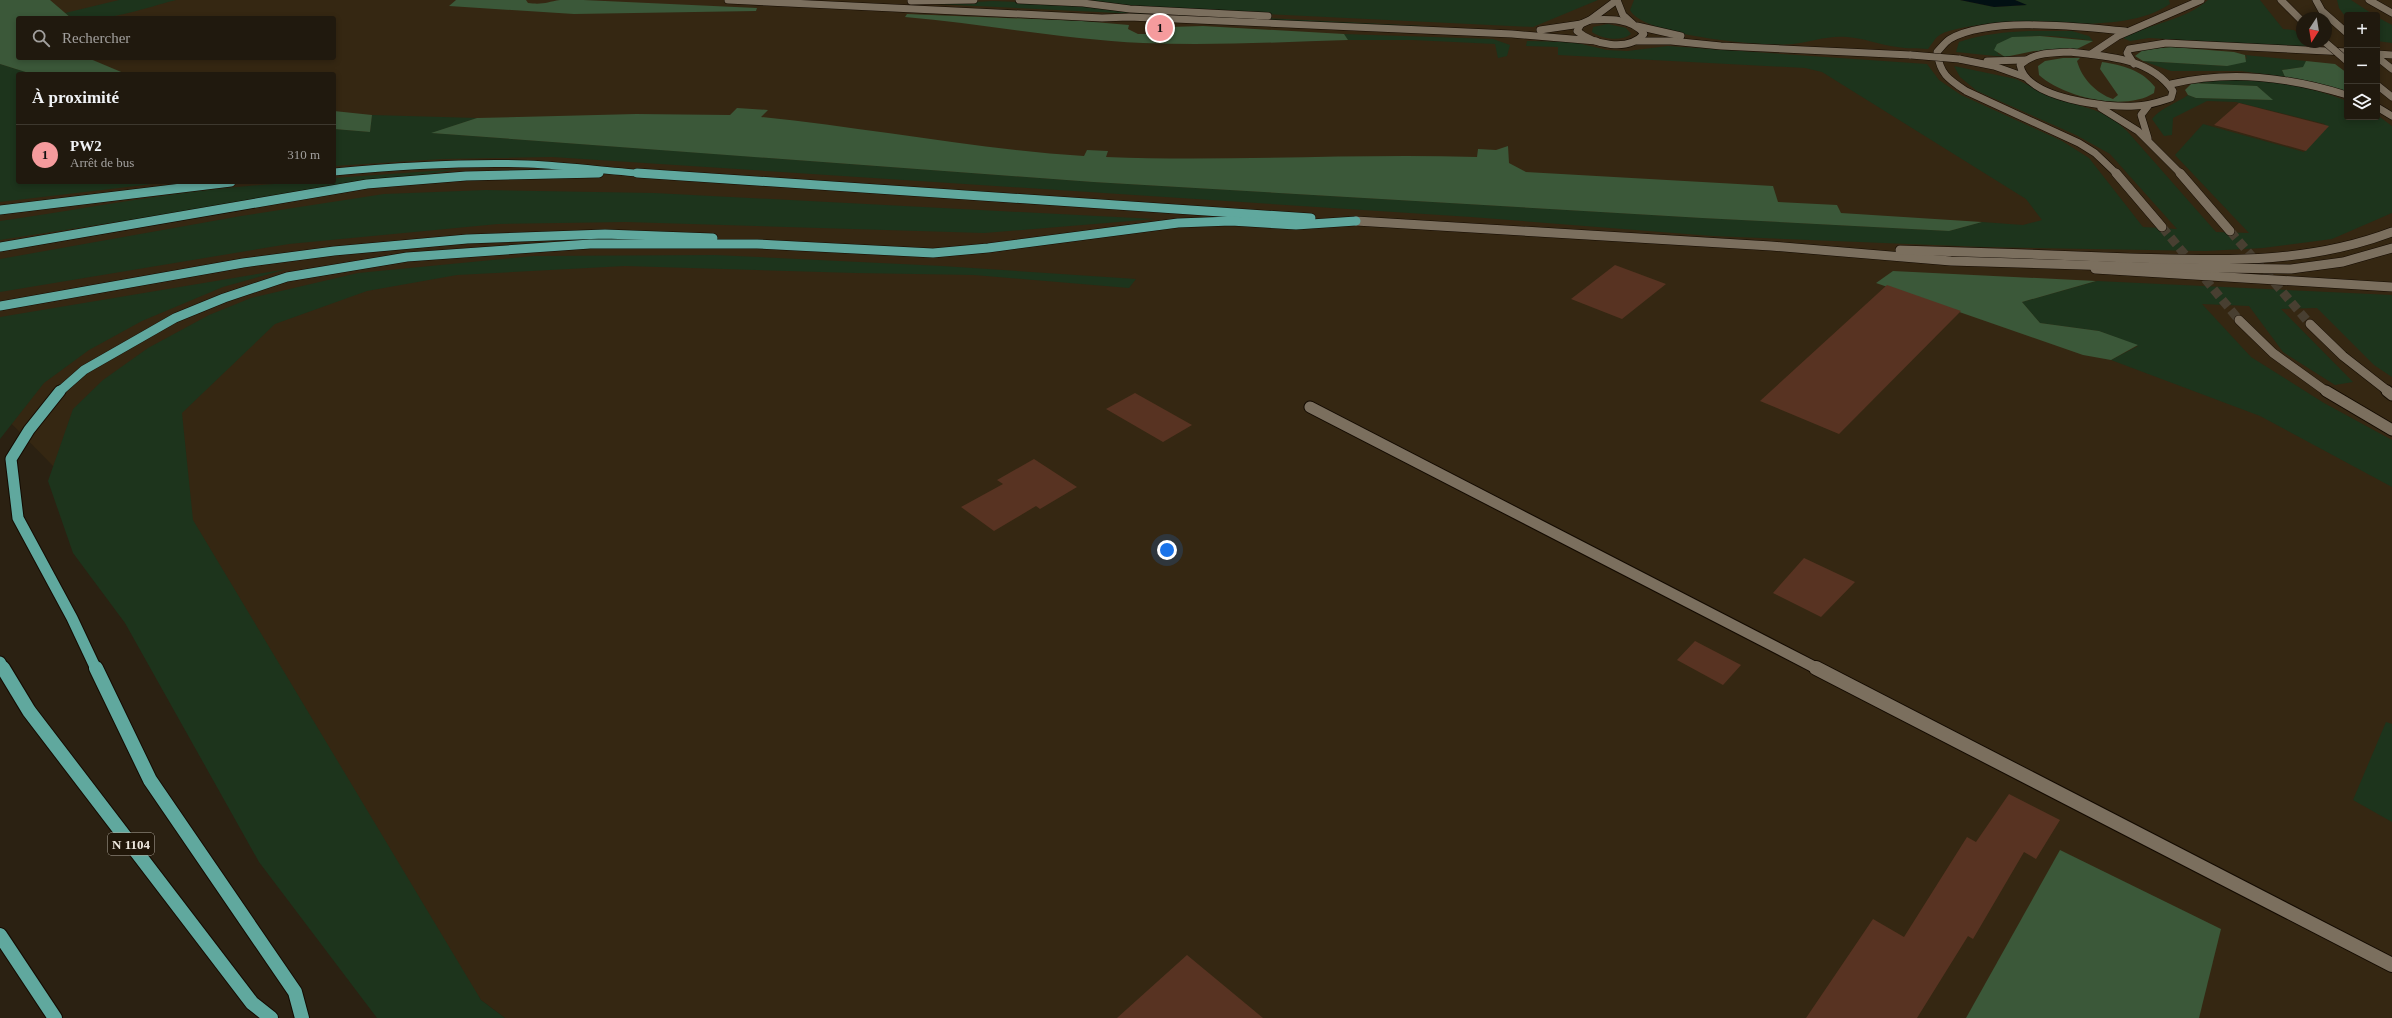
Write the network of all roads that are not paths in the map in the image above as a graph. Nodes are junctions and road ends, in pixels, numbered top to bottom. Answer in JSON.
{"nodes":[{"id":1,"x":728,"y":0,"type":"edge"},
{"id":2,"x":813,"y":0,"type":"edge"},
{"id":3,"x":974,"y":0,"type":"edge"},
{"id":4,"x":1019,"y":0,"type":"edge"},
{"id":5,"x":1617,"y":0,"type":"edge"},
{"id":6,"x":2201,"y":0,"type":"edge"},
{"id":7,"x":2281,"y":0,"type":"edge"},
{"id":8,"x":2316,"y":0,"type":"edge"},
{"id":9,"x":2370,"y":0,"type":"edge"},
{"id":10,"x":901,"y":1,"type":"edge"},
{"id":11,"x":2392,"y":13,"type":"edge"},
{"id":12,"x":2296,"y":15,"type":"edge"},
{"id":13,"x":1129,"y":17,"type":"junction"},
{"id":14,"x":1590,"y":20,"type":"junction"},
{"id":15,"x":1581,"y":24,"type":"junction"},
{"id":16,"x":1635,"y":26,"type":"junction"},
{"id":17,"x":2344,"y":30,"type":"edge"},
{"id":18,"x":1526,"y":31,"type":"junction"},
{"id":19,"x":2125,"y":31,"type":"junction"},
{"id":20,"x":1495,"y":33,"type":"junction"},
{"id":21,"x":1596,"y":41,"type":"junction"},
{"id":22,"x":1637,"y":41,"type":"junction"},
{"id":23,"x":1767,"y":47,"type":"junction"},
{"id":24,"x":2332,"y":48,"type":"edge"},
{"id":25,"x":2344,"y":52,"type":"edge"},
{"id":26,"x":2092,"y":54,"type":"junction"},
{"id":27,"x":2392,"y":55,"type":"edge"},
{"id":28,"x":2380,"y":56,"type":"edge"},
{"id":29,"x":2344,"y":58,"type":"edge"},
{"id":30,"x":1959,"y":59,"type":"junction"},
{"id":31,"x":2380,"y":59,"type":"edge"},
{"id":32,"x":2025,"y":60,"type":"junction"},
{"id":33,"x":2134,"y":64,"type":"junction"},
{"id":34,"x":2392,"y":69,"type":"edge"},
{"id":35,"x":2025,"y":77,"type":"junction"},
{"id":36,"x":2170,"y":84,"type":"junction"},
{"id":37,"x":2380,"y":87,"type":"edge"},
{"id":38,"x":2344,"y":95,"type":"edge"},
{"id":39,"x":2392,"y":97,"type":"edge"},
{"id":40,"x":2090,"y":103,"type":"junction"},
{"id":41,"x":2148,"y":106,"type":"junction"},
{"id":42,"x":2380,"y":109,"type":"edge"},
{"id":43,"x":2392,"y":116,"type":"edge"},
{"id":44,"x":2148,"y":138,"type":"junction"},
{"id":45,"x":336,"y":172,"type":"edge"},
{"id":46,"x":641,"y":173,"type":"junction"},
{"id":47,"x":214,"y":184,"type":"edge"},
{"id":48,"x":0,"y":210,"type":"edge"},
{"id":49,"x":1356,"y":221,"type":"junction"},
{"id":50,"x":2162,"y":227,"type":"tunnel mouth"},
{"id":51,"x":2230,"y":231,"type":"tunnel mouth"},
{"id":52,"x":2392,"y":232,"type":"edge"},
{"id":53,"x":757,"y":244,"type":"junction"},
{"id":54,"x":1771,"y":246,"type":"junction"},
{"id":55,"x":0,"y":247,"type":"edge"},
{"id":56,"x":2392,"y":248,"type":"edge"},
{"id":57,"x":1951,"y":261,"type":"junction"},
{"id":58,"x":2392,"y":287,"type":"edge"},
{"id":59,"x":0,"y":306,"type":"edge"},
{"id":60,"x":2239,"y":320,"type":"tunnel mouth"},
{"id":61,"x":2310,"y":324,"type":"tunnel mouth"},
{"id":62,"x":2392,"y":395,"type":"edge"},
{"id":63,"x":1310,"y":407,"type":"dead end"},
{"id":64,"x":2392,"y":430,"type":"edge"},
{"id":65,"x":0,"y":662,"type":"edge"},
{"id":66,"x":0,"y":935,"type":"edge"},
{"id":67,"x":2392,"y":965,"type":"edge"},
{"id":68,"x":55,"y":1018,"type":"edge"},
{"id":69,"x":271,"y":1018,"type":"edge"},
{"id":70,"x":302,"y":1018,"type":"edge"}],
"edges":[{"from":1,"to":13,"type":"street"},
{"from":2,"to":13,"type":"street"},
{"from":3,"to":10,"type":"street"},
{"from":4,"to":18,"type":"street"},
{"from":5,"to":14,"type":"street"},
{"from":5,"to":16,"type":"street"},
{"from":6,"to":19,"type":"street"},
{"from":7,"to":12,"type":"street"},
{"from":8,"to":17,"type":"street"},
{"from":9,"to":11,"type":"street"},
{"from":13,"to":20,"type":"street"},
{"from":14,"to":15,"type":"street"},
{"from":14,"to":16,"type":"street"},
{"from":15,"to":18,"type":"street"},
{"from":15,"to":21,"type":"street"},
{"from":16,"to":22,"type":"street"},
{"from":16,"to":23,"type":"street"},
{"from":18,"to":20,"type":"street"},
{"from":19,"to":26,"type":"street"},
{"from":19,"to":50,"type":"street"},
{"from":20,"to":21,"type":"street"},
{"from":21,"to":22,"type":"street"},
{"from":22,"to":23,"type":"street"},
{"from":23,"to":30,"type":"street","bridge":true},
{"from":24,"to":29,"type":"street","bridge":true},
{"from":25,"to":33,"type":"street"},
{"from":26,"to":32,"type":"street"},
{"from":26,"to":33,"type":"street"},
{"from":27,"to":28,"type":"street"},
{"from":30,"to":32,"type":"street"},
{"from":30,"to":35,"type":"street"},
{"from":31,"to":34,"type":"street"},
{"from":32,"to":35,"type":"street"},
{"from":33,"to":36,"type":"street"},
{"from":35,"to":40,"type":"street"},
{"from":36,"to":38,"type":"street"},
{"from":36,"to":41,"type":"street"},
{"from":37,"to":39,"type":"street"},
{"from":40,"to":41,"type":"street"},
{"from":40,"to":44,"type":"street"},
{"from":41,"to":44,"type":"street"},
{"from":42,"to":43,"type":"street"},
{"from":44,"to":51,"type":"street"},
{"from":45,"to":46,"type":"highway"},
{"from":46,"to":49,"type":"highway"},
{"from":46,"to":55,"type":"highway"},
{"from":47,"to":48,"type":"highway"},
{"from":49,"to":53,"type":"highway"},
{"from":49,"to":54,"type":"street"},
{"from":52,"to":54,"type":"street"},
{"from":53,"to":59,"type":"highway"},
{"from":53,"to":70,"type":"highway"},
{"from":54,"to":57,"type":"street"},
{"from":56,"to":57,"type":"street"},
{"from":57,"to":58,"type":"street"},
{"from":60,"to":64,"type":"street"},
{"from":61,"to":62,"type":"street"},
{"from":63,"to":67,"type":"street"},
{"from":65,"to":69,"type":"highway","number":"N 1104"},
{"from":66,"to":68,"type":"highway"}]}
